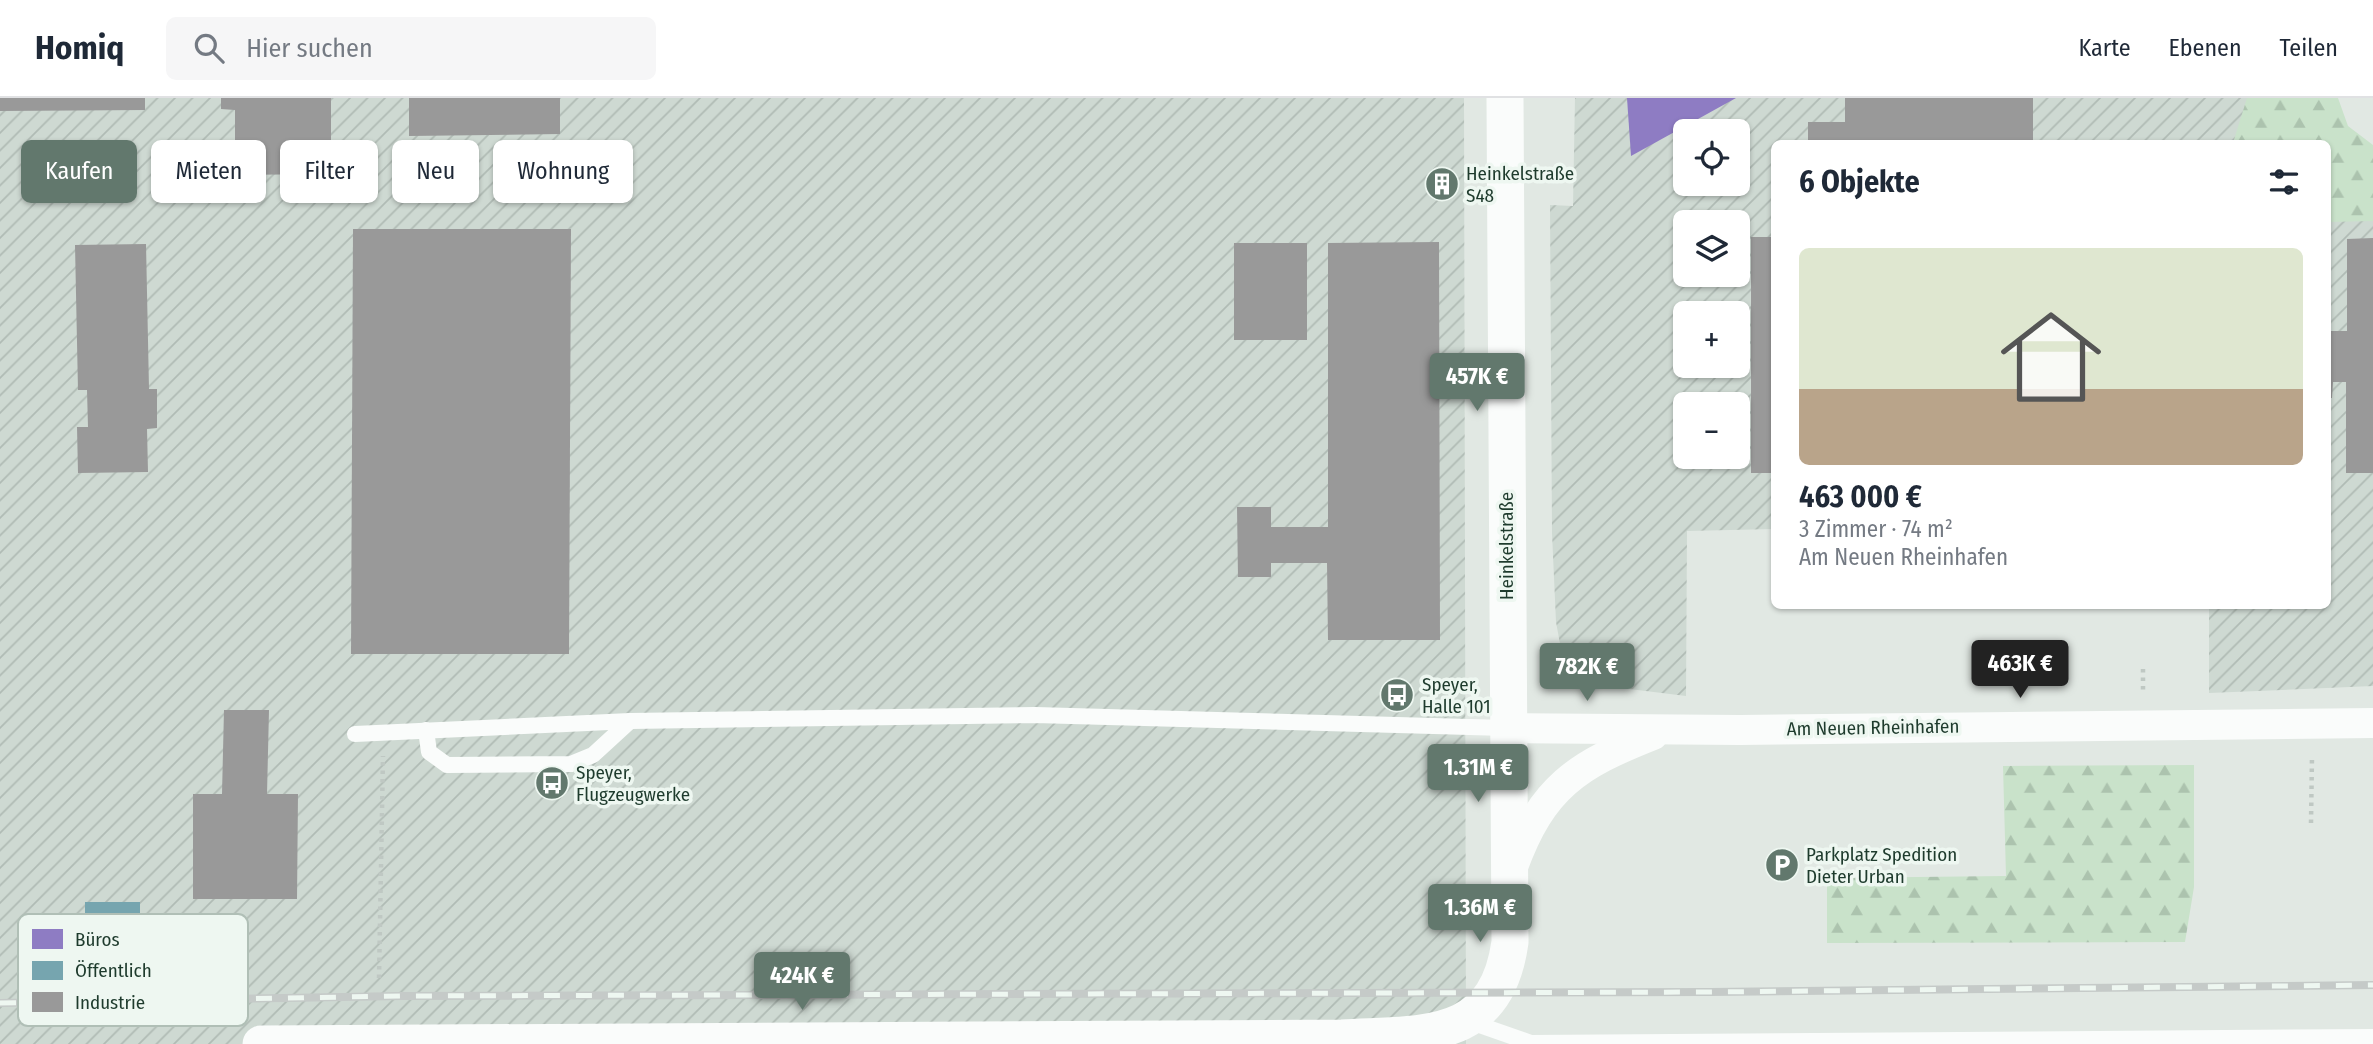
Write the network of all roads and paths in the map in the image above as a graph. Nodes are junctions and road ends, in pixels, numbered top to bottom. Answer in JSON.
{"nodes":[{"id":1,"x":1505,"y":98,"type":"edge"},
{"id":2,"x":630,"y":721,"type":"junction"},
{"id":3,"x":2313,"y":723,"type":"junction"},
{"id":4,"x":2373,"y":723,"type":"edge"},
{"id":5,"x":1506,"y":728,"type":"junction"},
{"id":6,"x":426,"y":730,"type":"junction"},
{"id":7,"x":1667,"y":730,"type":"junction"},
{"id":8,"x":384,"y":731,"type":"junction"},
{"id":9,"x":355,"y":734,"type":"dead end"},
{"id":10,"x":2311,"y":823,"type":"dead end"},
{"id":11,"x":1508,"y":880,"type":"junction"},
{"id":12,"x":379,"y":978,"type":"dead end"},
{"id":13,"x":1466,"y":1020,"type":"junction"},
{"id":14,"x":2373,"y":1037,"type":"edge"},
{"id":15,"x":261,"y":1044,"type":"edge"}],
"edges":[{"from":1,"to":5,"type":"street","name":"Heinkelstraße"},
{"from":2,"to":5,"type":"lane"},
{"from":2,"to":6,"type":"lane"},
{"from":2,"to":6,"type":"lane"},
{"from":3,"to":4,"type":"street","name":"Am Neuen Rheinhafen"},
{"from":3,"to":7,"type":"street","name":"Am Neuen Rheinhafen"},
{"from":3,"to":10,"type":"path"},
{"from":5,"to":7,"type":"street","name":"Am Neuen Rheinhafen"},
{"from":5,"to":11,"type":"street","name":"Heinkelstraße"},
{"from":6,"to":8,"type":"lane"},
{"from":7,"to":11,"type":"street","name":"Am Neuen Rheinhafen"},
{"from":8,"to":9,"type":"lane"},
{"from":8,"to":12,"type":"path"},
{"from":11,"to":13,"type":"street","name":"Heinkelstraße"},
{"from":13,"to":14,"type":"lane"},
{"from":13,"to":15,"type":"street"}]}
